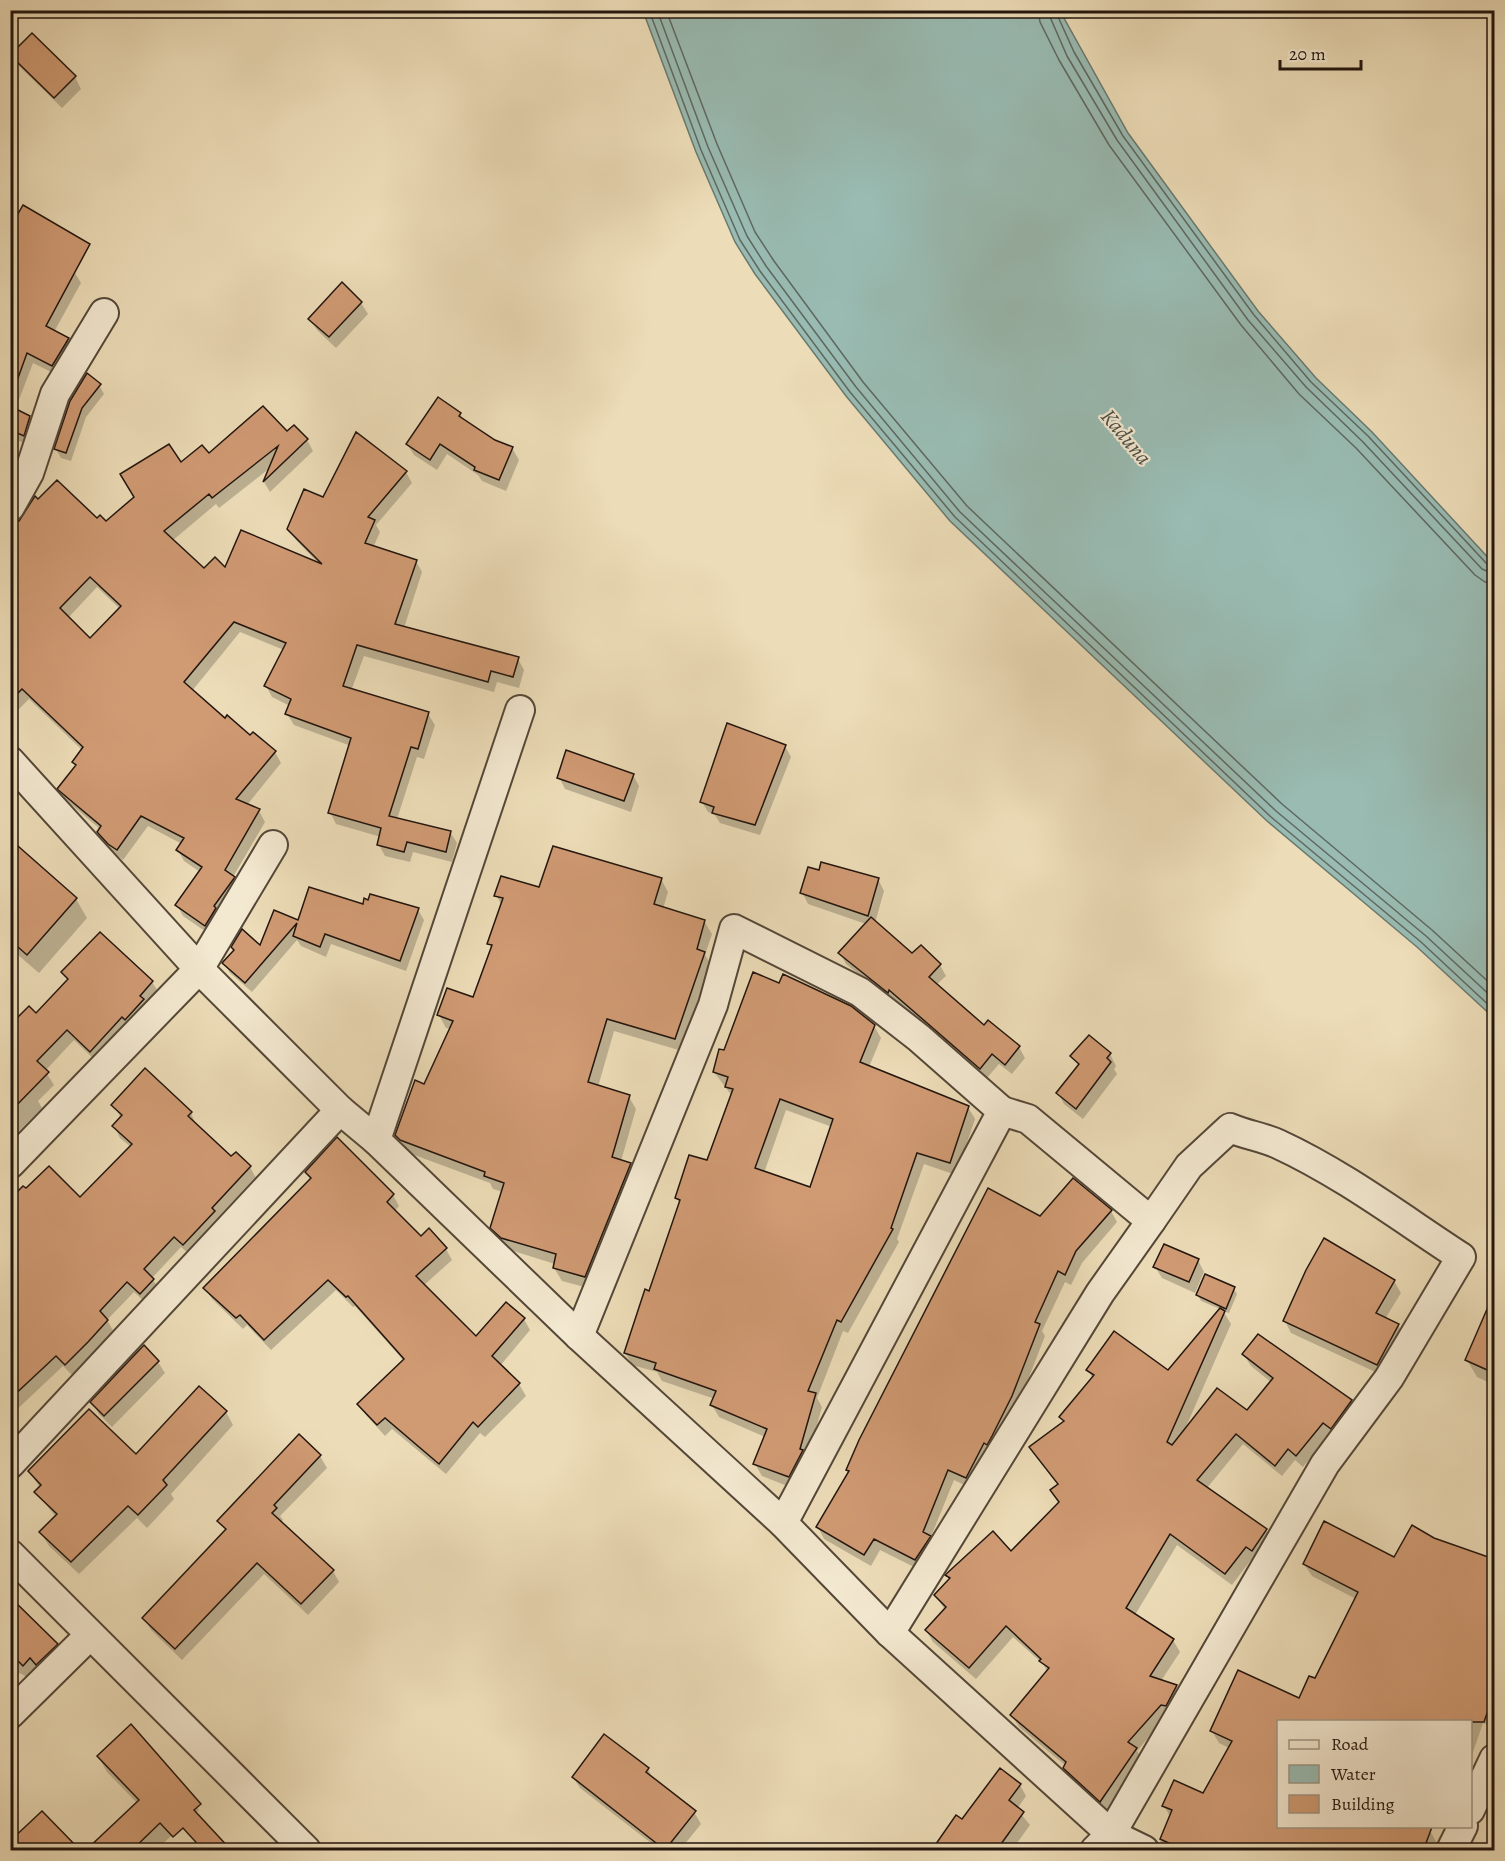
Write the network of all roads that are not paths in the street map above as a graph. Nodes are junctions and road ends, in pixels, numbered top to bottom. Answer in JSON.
{"nodes":[{"id":1,"x":104,"y":313,"type":"dead end"},
{"id":2,"x":10,"y":507,"type":"edge"},
{"id":3,"x":520,"y":710,"type":"dead end"},
{"id":4,"x":10,"y":761,"type":"edge"},
{"id":5,"x":273,"y":845,"type":"dead end"},
{"id":6,"x":199,"y":969,"type":"junction"},
{"id":7,"x":340,"y":1110,"type":"junction"},
{"id":8,"x":1002,"y":1111,"type":"junction"},
{"id":9,"x":376,"y":1140,"type":"junction"},
{"id":10,"x":10,"y":1164,"type":"edge"},
{"id":11,"x":1151,"y":1221,"type":"junction"},
{"id":12,"x":579,"y":1336,"type":"junction"},
{"id":13,"x":10,"y":1464,"type":"edge"},
{"id":14,"x":783,"y":1523,"type":"junction"},
{"id":15,"x":10,"y":1554,"type":"edge"},
{"id":16,"x":890,"y":1634,"type":"junction"},
{"id":17,"x":90,"y":1635,"type":"junction"},
{"id":18,"x":10,"y":1714,"type":"edge"},
{"id":19,"x":1494,"y":1759,"type":"edge"},
{"id":20,"x":1472,"y":1806,"type":"edge"},
{"id":21,"x":1462,"y":1828,"type":"edge"},
{"id":22,"x":1103,"y":1842,"type":"edge"},
{"id":23,"x":306,"y":1851,"type":"edge"},
{"id":24,"x":1144,"y":1851,"type":"edge"},
{"id":25,"x":1451,"y":1851,"type":"edge"}],
"edges":[{"from":1,"to":2,"type":"street"},
{"from":3,"to":9,"type":"street"},
{"from":4,"to":6,"type":"street"},
{"from":5,"to":6,"type":"street"},
{"from":6,"to":7,"type":"street"},
{"from":6,"to":10,"type":"street"},
{"from":7,"to":9,"type":"street"},
{"from":7,"to":13,"type":"street"},
{"from":8,"to":11,"type":"street"},
{"from":8,"to":12,"type":"street"},
{"from":8,"to":14,"type":"street"},
{"from":9,"to":12,"type":"street"},
{"from":11,"to":16,"type":"street"},
{"from":11,"to":22,"type":"street"},
{"from":12,"to":14,"type":"street"},
{"from":14,"to":16,"type":"street"},
{"from":15,"to":17,"type":"street"},
{"from":16,"to":22,"type":"street"},
{"from":17,"to":18,"type":"street"},
{"from":17,"to":23,"type":"street"},
{"from":19,"to":20,"type":"street"},
{"from":21,"to":25,"type":"street"},
{"from":22,"to":24,"type":"street"}]}
